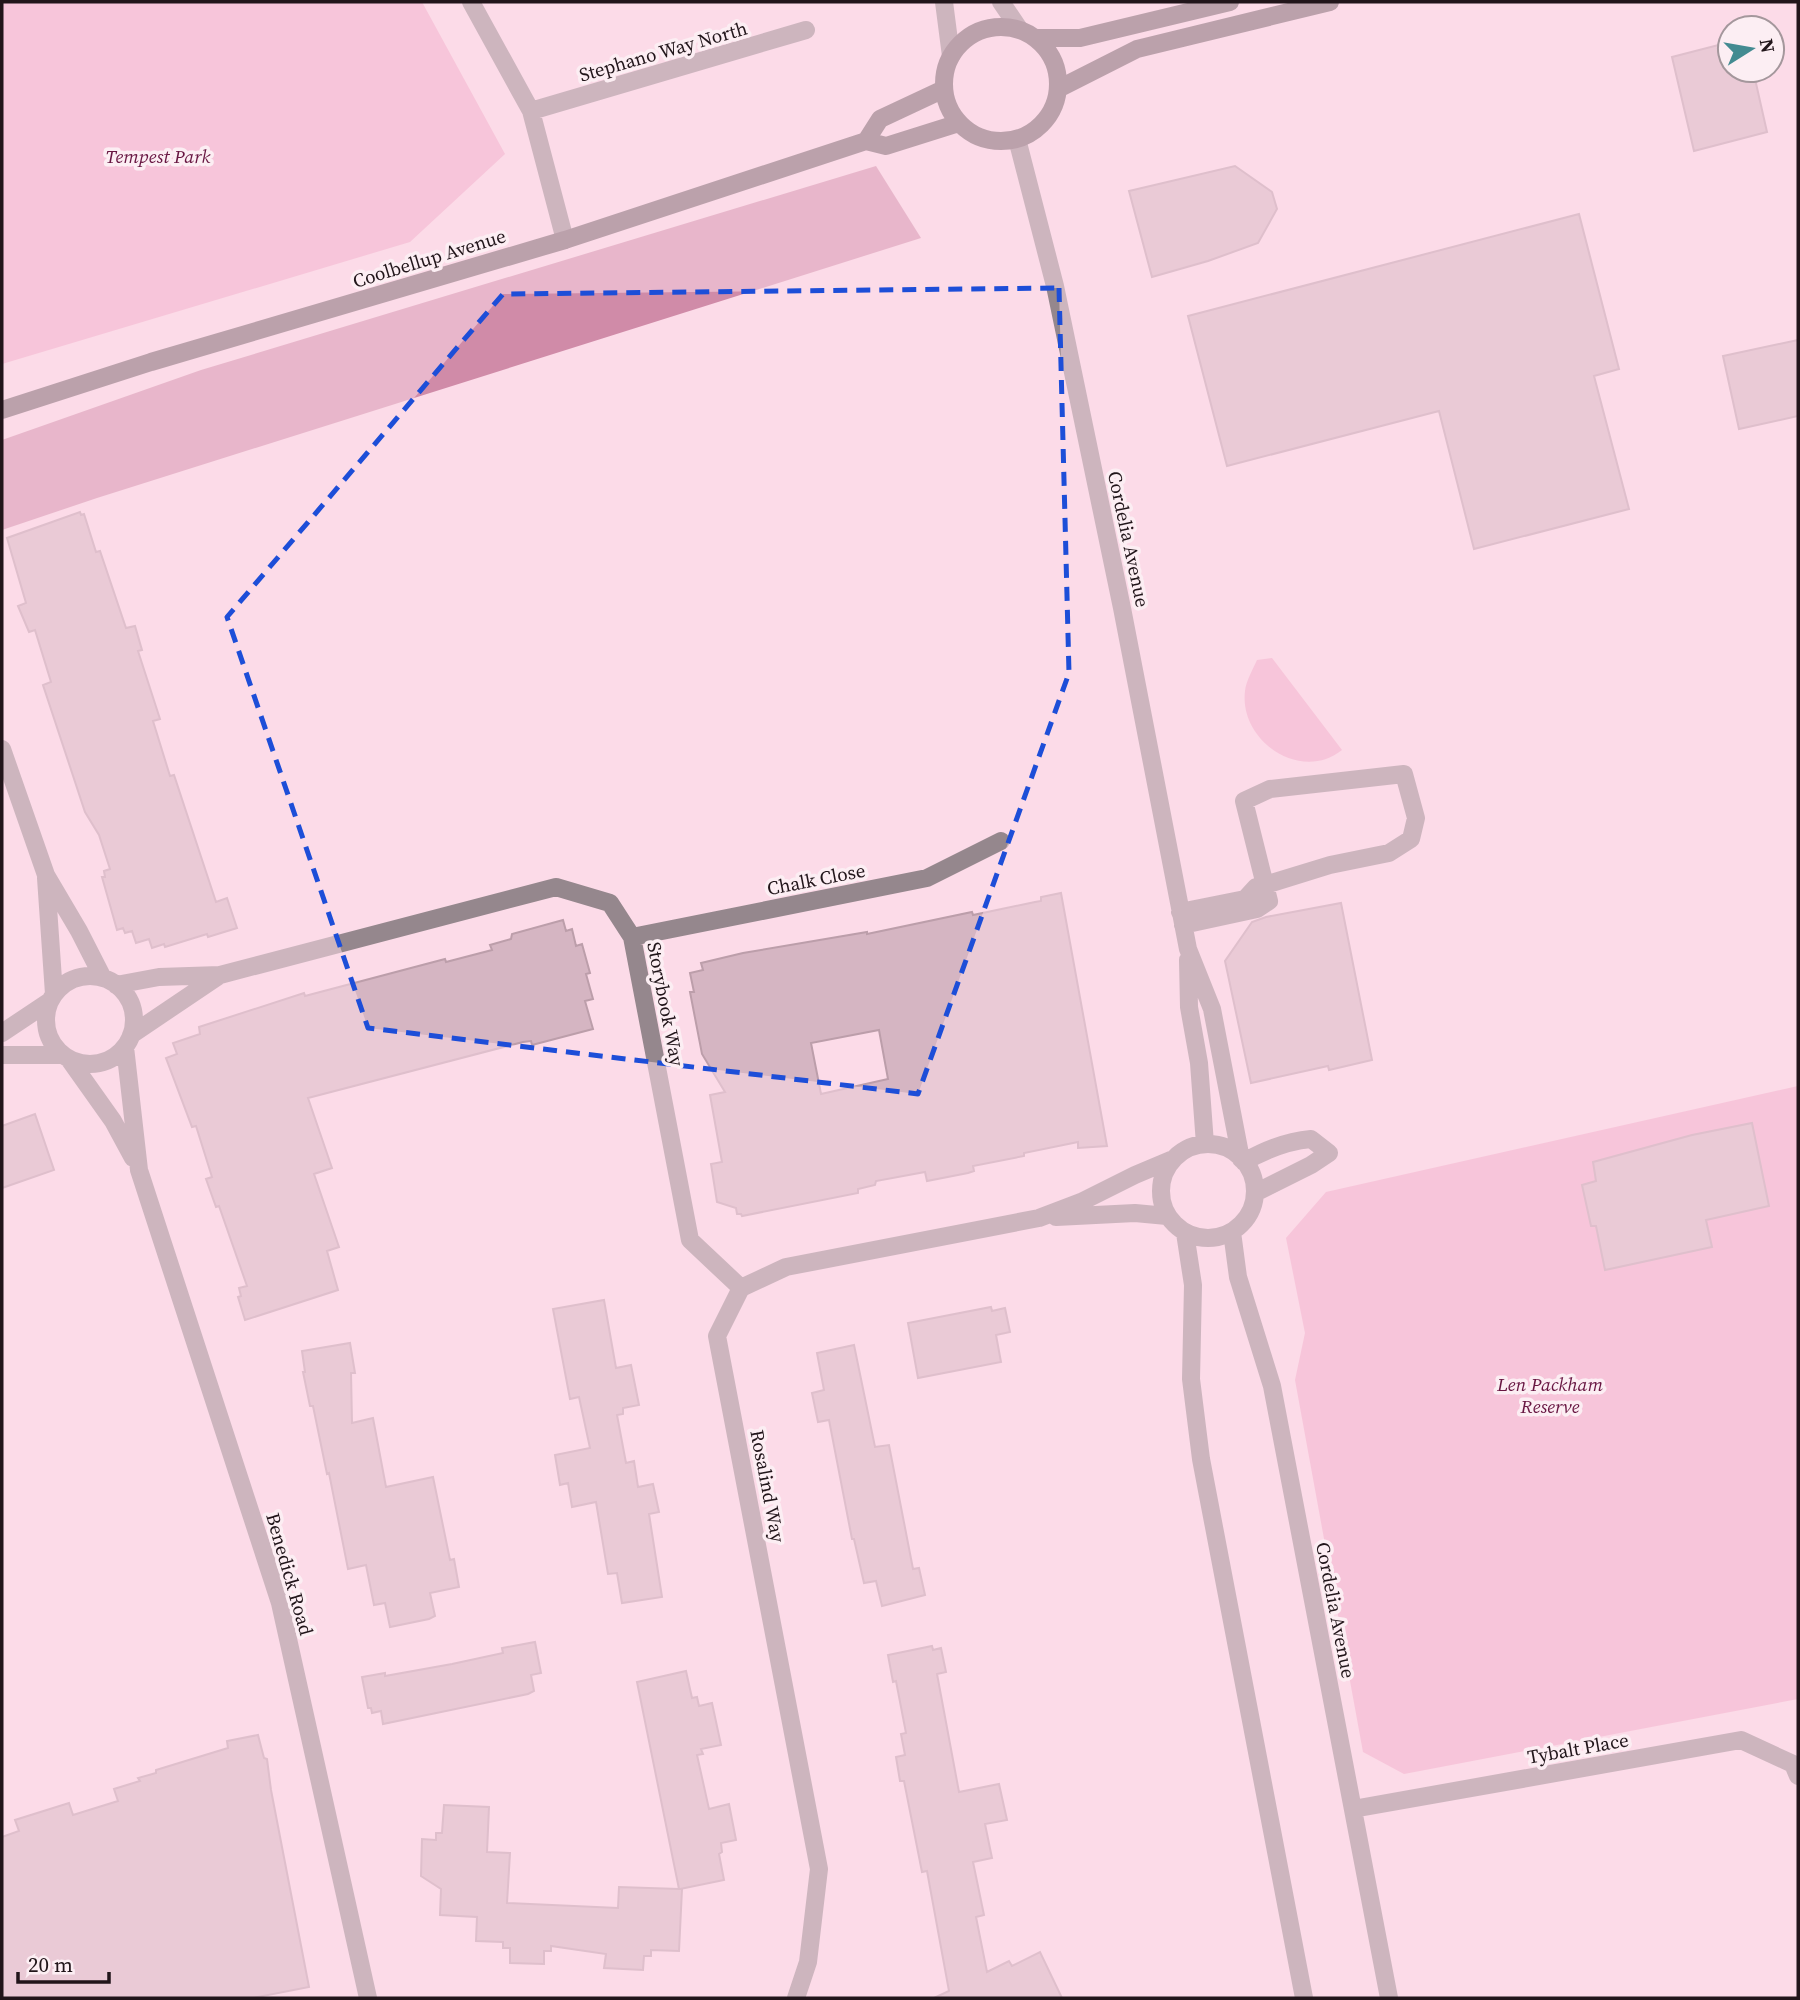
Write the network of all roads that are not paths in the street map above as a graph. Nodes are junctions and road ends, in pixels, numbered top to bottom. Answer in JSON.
{"nodes":[{"id":1,"x":471,"y":2,"type":"edge"},
{"id":2,"x":944,"y":2,"type":"edge"},
{"id":3,"x":1001,"y":2,"type":"edge"},
{"id":4,"x":1230,"y":2,"type":"edge"},
{"id":5,"x":1330,"y":2,"type":"edge"},
{"id":6,"x":806,"y":30,"type":"dead end"},
{"id":7,"x":1028,"y":34,"type":"junction"},
{"id":8,"x":951,"y":56,"type":"junction"},
{"id":9,"x":944,"y":89,"type":"junction"},
{"id":10,"x":1058,"y":89,"type":"junction"},
{"id":11,"x":531,"y":111,"type":"junction"},
{"id":12,"x":959,"y":123,"type":"junction"},
{"id":13,"x":1017,"y":139,"type":"junction"},
{"id":14,"x":866,"y":141,"type":"junction"},
{"id":15,"x":565,"y":240,"type":"junction"},
{"id":16,"x":2,"y":410,"type":"edge"},
{"id":17,"x":2,"y":749,"type":"edge"},
{"id":18,"x":1001,"y":841,"type":"dead end"},
{"id":19,"x":46,"y":875,"type":"junction"},
{"id":20,"x":1265,"y":885,"type":"junction"},
{"id":21,"x":1182,"y":919,"type":"junction"},
{"id":22,"x":632,"y":937,"type":"junction"},
{"id":23,"x":1188,"y":949,"type":"junction"},
{"id":24,"x":220,"y":975,"type":"junction"},
{"id":25,"x":110,"y":981,"type":"junction"},
{"id":26,"x":52,"y":997,"type":"junction"},
{"id":27,"x":2,"y":1033,"type":"edge"},
{"id":28,"x":128,"y":1041,"type":"junction"},
{"id":29,"x":2,"y":1055,"type":"edge"},
{"id":30,"x":66,"y":1057,"type":"junction"},
{"id":31,"x":1205,"y":1144,"type":"junction"},
{"id":32,"x":1173,"y":1159,"type":"junction"},
{"id":33,"x":1243,"y":1160,"type":"junction"},
{"id":34,"x":139,"y":1170,"type":"junction"},
{"id":35,"x":1255,"y":1193,"type":"junction"},
{"id":36,"x":1167,"y":1216,"type":"junction"},
{"id":37,"x":1039,"y":1218,"type":"junction"},
{"id":38,"x":1232,"y":1232,"type":"junction"},
{"id":39,"x":1185,"y":1233,"type":"junction"},
{"id":40,"x":741,"y":1288,"type":"junction"},
{"id":41,"x":1798,"y":1776,"type":"edge"},
{"id":42,"x":1353,"y":1809,"type":"junction"},
{"id":43,"x":368,"y":1998,"type":"edge"},
{"id":44,"x":796,"y":1998,"type":"edge"},
{"id":45,"x":1304,"y":1998,"type":"edge"},
{"id":46,"x":1389,"y":1998,"type":"edge"}],
"edges":[{"from":1,"to":11,"type":"street"},
{"from":2,"to":8,"type":"street"},
{"from":3,"to":7,"type":"street"},
{"from":4,"to":7,"type":"street"},
{"from":5,"to":10,"type":"street"},
{"from":6,"to":11,"type":"street","name":"Stephano Way North"},
{"from":7,"to":8,"type":"street"},
{"from":7,"to":10,"type":"street"},
{"from":8,"to":9,"type":"street"},
{"from":9,"to":12,"type":"street"},
{"from":9,"to":14,"type":"street"},
{"from":10,"to":13,"type":"street"},
{"from":11,"to":15,"type":"street"},
{"from":12,"to":13,"type":"street"},
{"from":12,"to":14,"type":"street","name":"Coolbellup Avenue"},
{"from":13,"to":21,"type":"street","name":"Cordelia Avenue"},
{"from":14,"to":15,"type":"street","name":"Coolbellup Avenue"},
{"from":15,"to":16,"type":"street","name":"Coolbellup Avenue"},
{"from":17,"to":19,"type":"street"},
{"from":18,"to":22,"type":"street","name":"Chalk Close"},
{"from":19,"to":25,"type":"street"},
{"from":19,"to":26,"type":"street"},
{"from":20,"to":20,"type":"street"},
{"from":20,"to":21,"type":"street"},
{"from":21,"to":23,"type":"street","name":"Cordelia Avenue"},
{"from":22,"to":24,"type":"street","name":"Storybook Way"},
{"from":22,"to":40,"type":"street","name":"Storybook Way"},
{"from":23,"to":31,"type":"street"},
{"from":23,"to":33,"type":"street"},
{"from":24,"to":25,"type":"street"},
{"from":24,"to":28,"type":"street"},
{"from":25,"to":26,"type":"street"},
{"from":25,"to":28,"type":"street"},
{"from":26,"to":27,"type":"street"},
{"from":26,"to":30,"type":"street"},
{"from":28,"to":30,"type":"street"},
{"from":28,"to":34,"type":"street"},
{"from":29,"to":30,"type":"street"},
{"from":30,"to":34,"type":"street"},
{"from":31,"to":32,"type":"street"},
{"from":31,"to":33,"type":"street"},
{"from":32,"to":36,"type":"street"},
{"from":32,"to":37,"type":"street"},
{"from":33,"to":35,"type":"street"},
{"from":33,"to":35,"type":"street"},
{"from":34,"to":43,"type":"street","name":"Benedick Road"},
{"from":35,"to":38,"type":"street"},
{"from":36,"to":37,"type":"street"},
{"from":36,"to":39,"type":"street"},
{"from":37,"to":40,"type":"street"},
{"from":38,"to":39,"type":"street"},
{"from":38,"to":42,"type":"street","name":"Cordelia Avenue"},
{"from":39,"to":45,"type":"street"},
{"from":40,"to":44,"type":"street","name":"Rosalind Way"},
{"from":41,"to":42,"type":"street","name":"Tybalt Place"},
{"from":42,"to":46,"type":"street","name":"Cordelia Avenue"}]}
